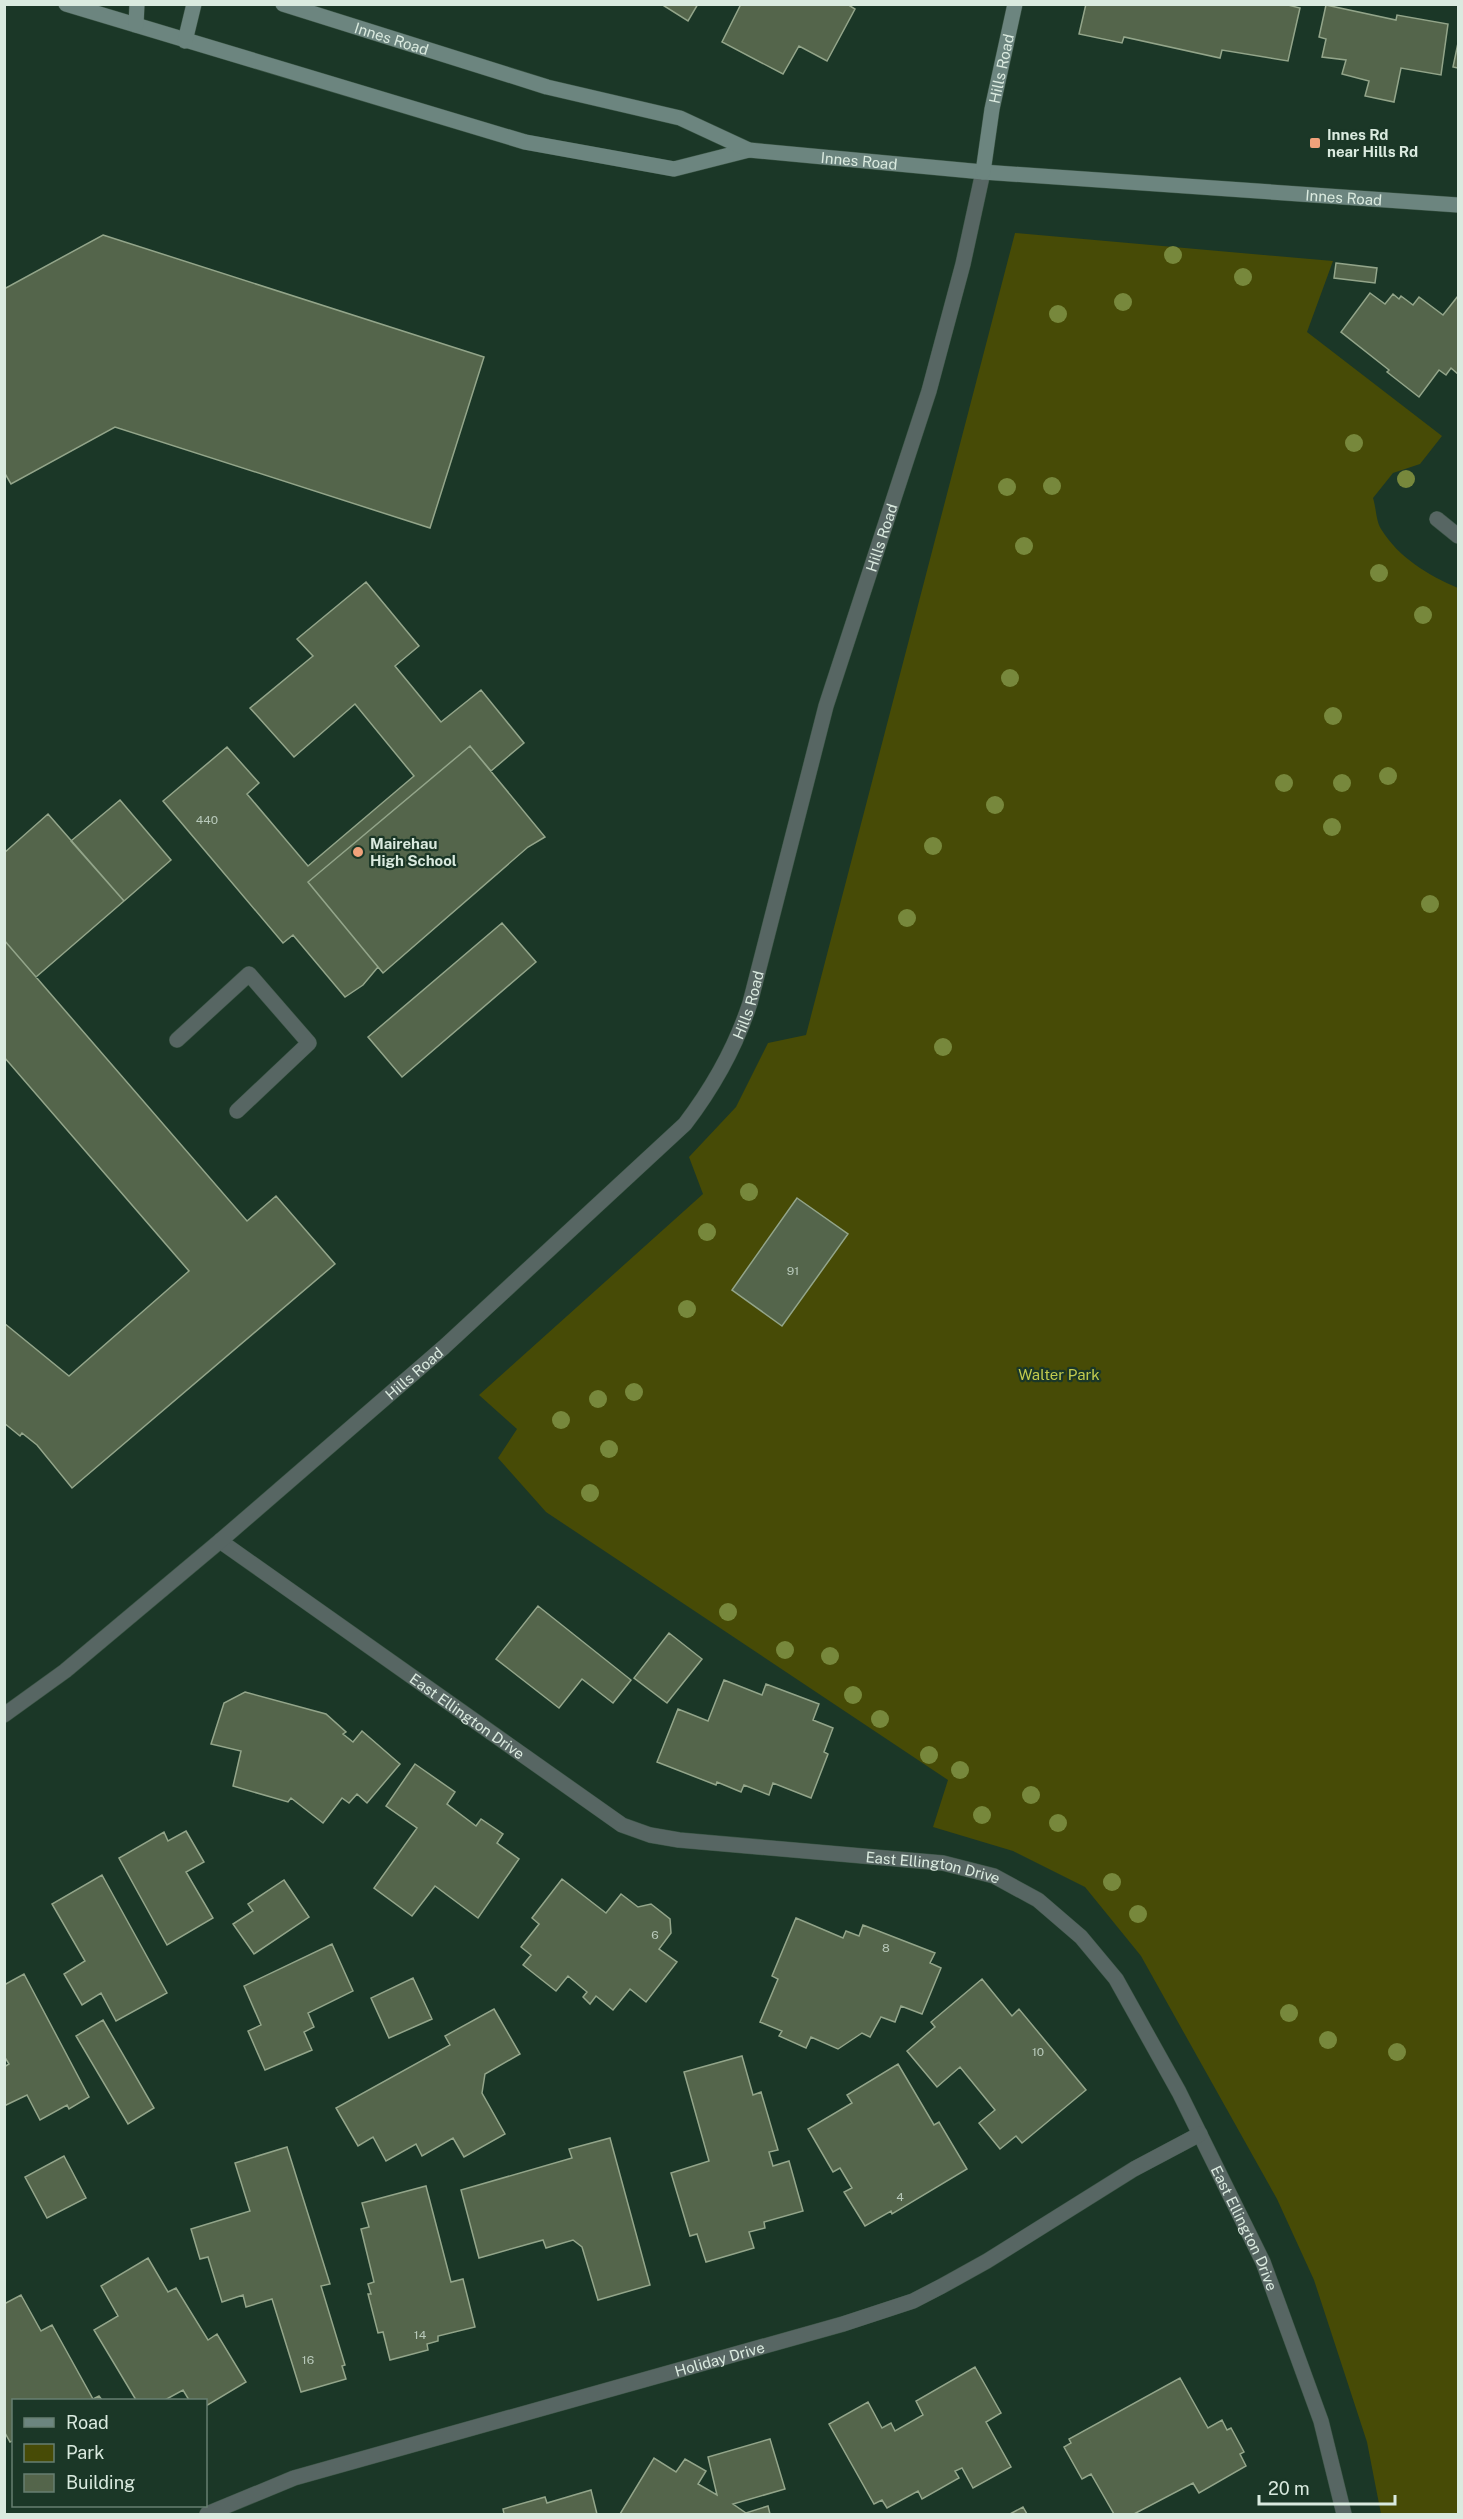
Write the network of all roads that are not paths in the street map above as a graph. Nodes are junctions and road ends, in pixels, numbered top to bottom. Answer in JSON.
{"nodes":[{"id":1,"x":66,"y":4,"type":"edge"},
{"id":2,"x":137,"y":4,"type":"edge"},
{"id":3,"x":194,"y":4,"type":"edge"},
{"id":4,"x":283,"y":4,"type":"edge"},
{"id":5,"x":1015,"y":4,"type":"edge"},
{"id":6,"x":136,"y":25,"type":"junction"},
{"id":7,"x":185,"y":41,"type":"junction"},
{"id":8,"x":749,"y":150,"type":"junction"},
{"id":9,"x":983,"y":172,"type":"junction"},
{"id":10,"x":1458,"y":205,"type":"edge"},
{"id":11,"x":1437,"y":519,"type":"dead end"},
{"id":12,"x":1458,"y":536,"type":"edge"},
{"id":13,"x":177,"y":1040,"type":"dead end"},
{"id":14,"x":237,"y":1111,"type":"dead end"},
{"id":15,"x":220,"y":1541,"type":"junction"},
{"id":16,"x":4,"y":1715,"type":"edge"},
{"id":17,"x":1200,"y":2134,"type":"junction"},
{"id":18,"x":207,"y":2514,"type":"edge"},
{"id":19,"x":1344,"y":2514,"type":"edge"}],
"edges":[{"from":1,"to":6,"type":"main road"},
{"from":2,"to":6,"type":"main road"},
{"from":3,"to":7,"type":"main road"},
{"from":4,"to":8,"type":"main road","name":"Innes Road"},
{"from":5,"to":9,"type":"main road","name":"Hills Road"},
{"from":6,"to":7,"type":"main road"},
{"from":7,"to":8,"type":"main road"},
{"from":8,"to":9,"type":"main road","name":"Innes Road"},
{"from":9,"to":10,"type":"main road","name":"Innes Road"},
{"from":9,"to":15,"type":"street","name":"Hills Road"},
{"from":11,"to":12,"type":"street"},
{"from":13,"to":14,"type":"street"},
{"from":15,"to":16,"type":"street","name":"Hills Road"},
{"from":15,"to":17,"type":"street","name":"East Ellington Drive"},
{"from":17,"to":18,"type":"street","name":"Holiday Drive"},
{"from":17,"to":19,"type":"street","name":"East Ellington Drive"}]}
